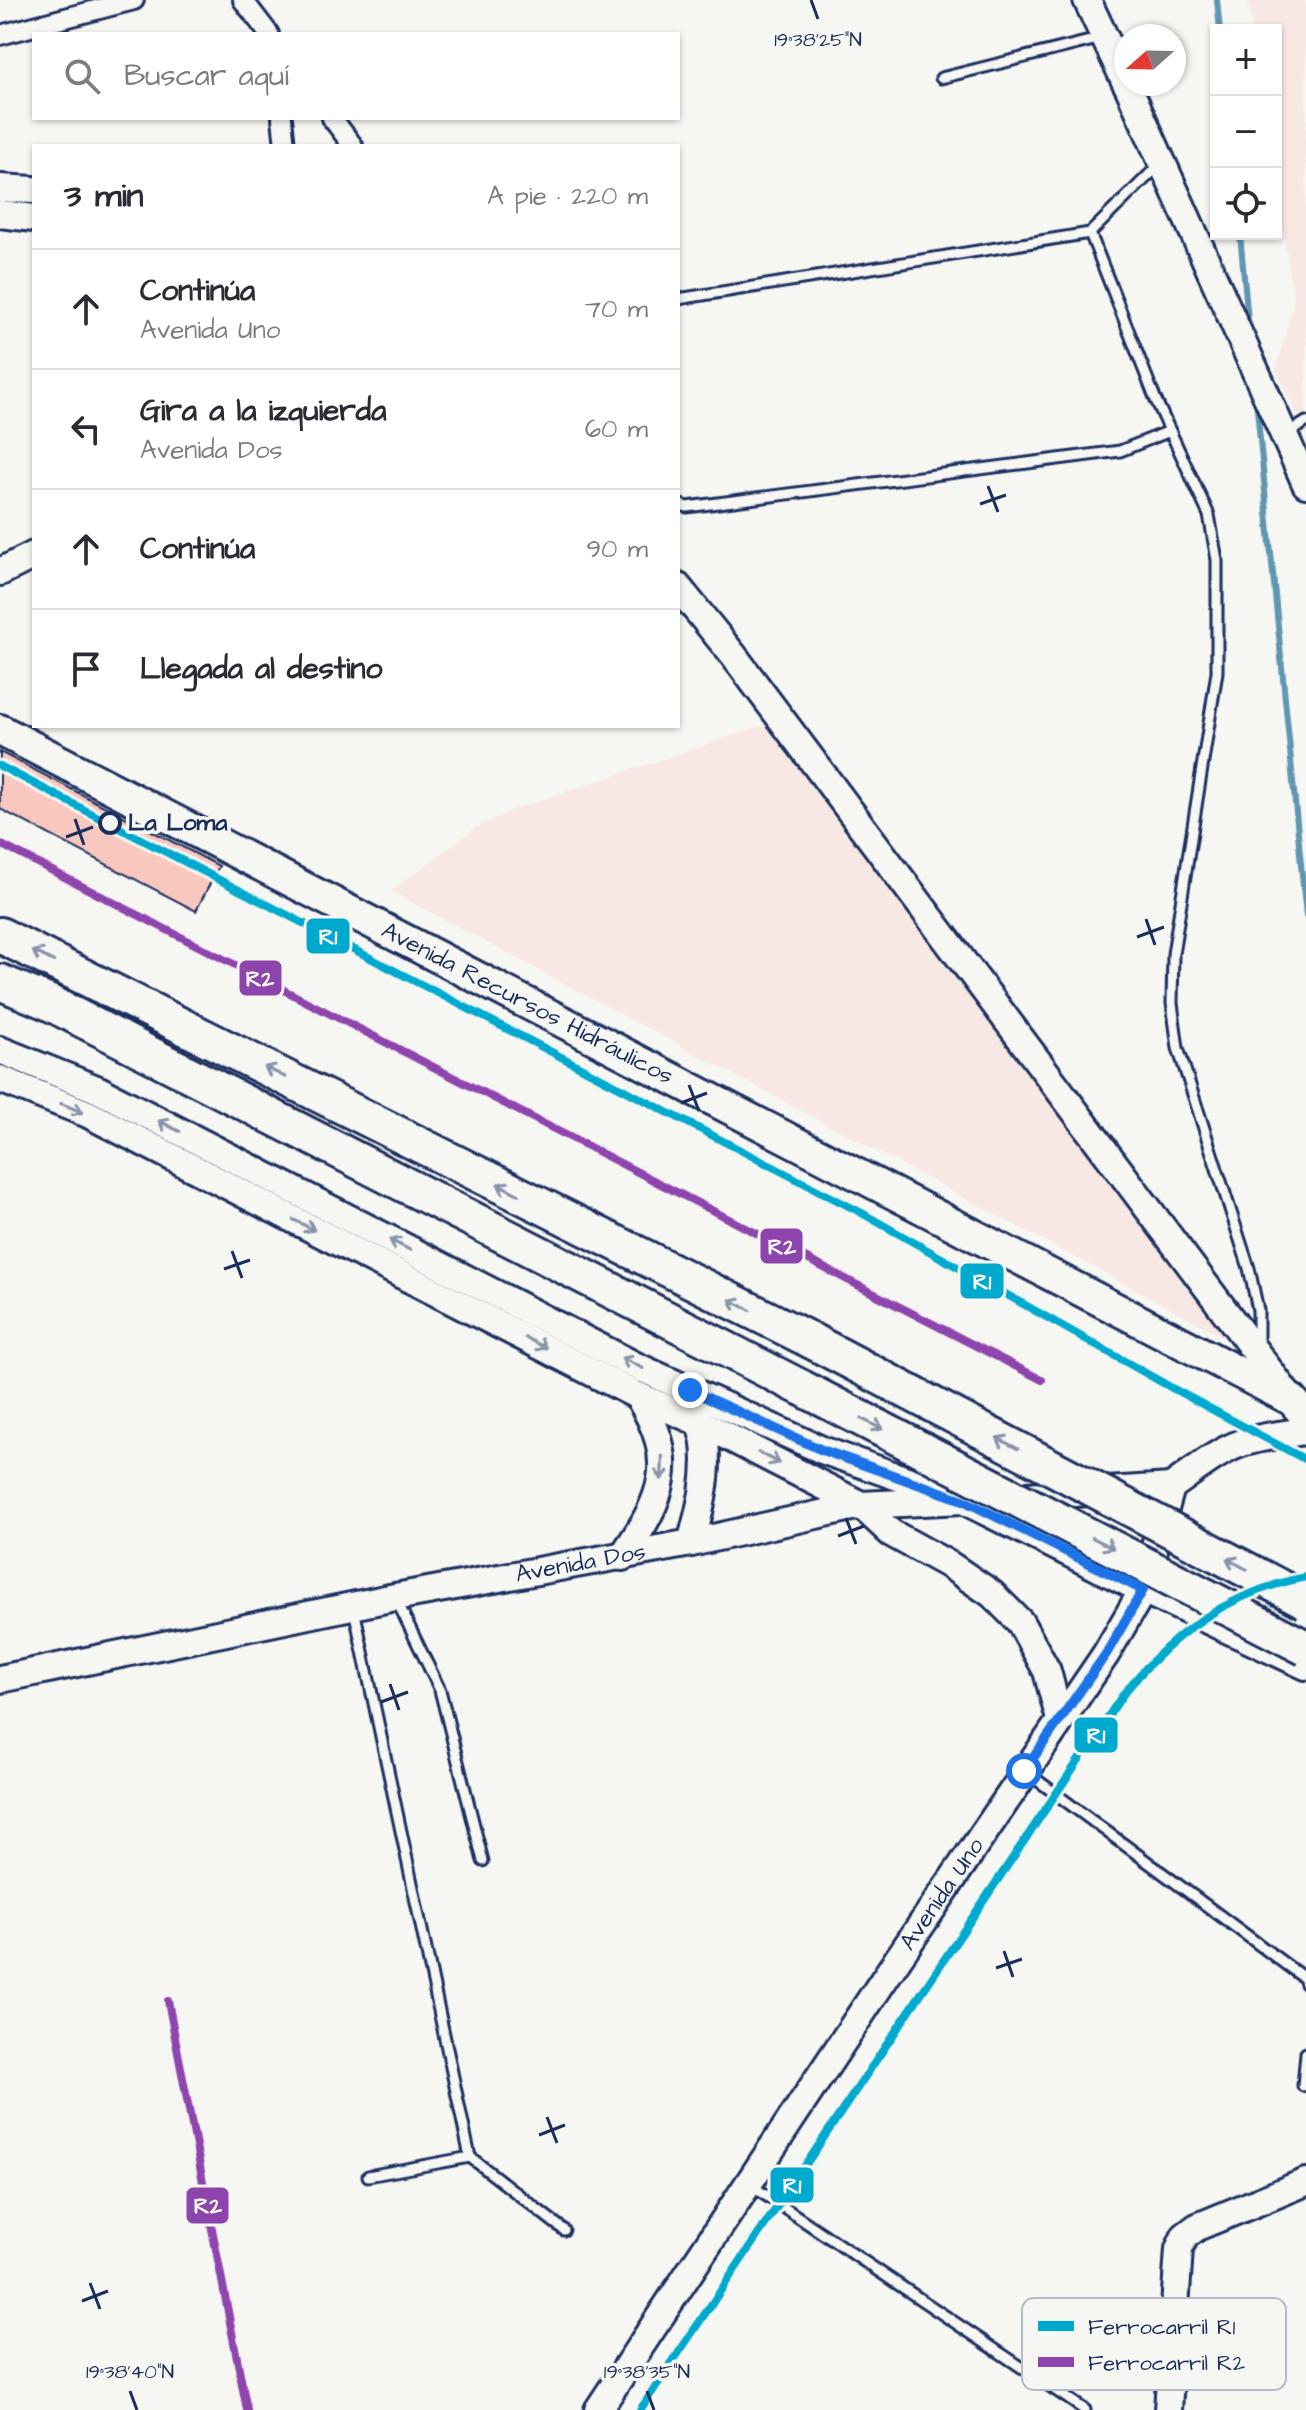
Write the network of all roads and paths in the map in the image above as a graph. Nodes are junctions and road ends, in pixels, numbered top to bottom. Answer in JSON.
{"nodes":[{"id":1,"x":134,"y":0,"type":"edge"},
{"id":2,"x":243,"y":0,"type":"edge"},
{"id":3,"x":1087,"y":0,"type":"edge"},
{"id":4,"x":265,"y":31,"type":"edge"},
{"id":5,"x":0,"y":35,"type":"edge"},
{"id":6,"x":1105,"y":37,"type":"junction"},
{"id":7,"x":1114,"y":57,"type":"edge"},
{"id":8,"x":941,"y":78,"type":"dead end"},
{"id":9,"x":1132,"y":96,"type":"edge"},
{"id":10,"x":282,"y":120,"type":"edge"},
{"id":11,"x":334,"y":120,"type":"edge"},
{"id":12,"x":285,"y":144,"type":"edge"},
{"id":13,"x":352,"y":144,"type":"edge"},
{"id":14,"x":1162,"y":162,"type":"junction"},
{"id":15,"x":0,"y":188,"type":"edge"},
{"id":16,"x":32,"y":190,"type":"edge"},
{"id":17,"x":0,"y":214,"type":"edge"},
{"id":18,"x":32,"y":218,"type":"edge"},
{"id":19,"x":1090,"y":233,"type":"junction"},
{"id":20,"x":680,"y":299,"type":"edge"},
{"id":21,"x":1290,"y":428,"type":"edge"},
{"id":22,"x":1170,"y":431,"type":"junction"},
{"id":23,"x":1306,"y":484,"type":"edge"},
{"id":24,"x":680,"y":505,"type":"edge"},
{"id":25,"x":32,"y":556,"type":"edge"},
{"id":26,"x":0,"y":572,"type":"edge"},
{"id":27,"x":680,"y":587,"type":"edge"},
{"id":28,"x":0,"y":730,"type":"edge"},
{"id":29,"x":0,"y":935,"type":"edge"},
{"id":30,"x":0,"y":982,"type":"edge"},
{"id":31,"x":0,"y":1050,"type":"edge"},
{"id":32,"x":0,"y":1079,"type":"edge"},
{"id":33,"x":1258,"y":1356,"type":"junction"},
{"id":34,"x":690,"y":1390,"type":"junction"},
{"id":35,"x":638,"y":1396,"type":"junction"},
{"id":36,"x":1299,"y":1408,"type":"edge"},
{"id":37,"x":699,"y":1422,"type":"junction"},
{"id":38,"x":1306,"y":1431,"type":"edge"},
{"id":39,"x":1171,"y":1487,"type":"junction"},
{"id":40,"x":963,"y":1500,"type":"junction"},
{"id":41,"x":861,"y":1505,"type":"junction"},
{"id":42,"x":691,"y":1543,"type":"junction"},
{"id":43,"x":622,"y":1557,"type":"junction"},
{"id":44,"x":1143,"y":1590,"type":"junction"},
{"id":45,"x":395,"y":1597,"type":"junction"},
{"id":46,"x":1306,"y":1601,"type":"edge"},
{"id":47,"x":353,"y":1606,"type":"junction"},
{"id":48,"x":1306,"y":1648,"type":"edge"},
{"id":49,"x":1306,"y":1666,"type":"edge"},
{"id":50,"x":0,"y":1679,"type":"edge"},
{"id":51,"x":1060,"y":1720,"type":"junction"},
{"id":52,"x":1024,"y":1771,"type":"junction"},
{"id":53,"x":483,"y":1861,"type":"dead end"},
{"id":54,"x":1306,"y":1984,"type":"edge"},
{"id":55,"x":1306,"y":2053,"type":"edge"},
{"id":56,"x":1303,"y":2086,"type":"dead end"},
{"id":57,"x":470,"y":2157,"type":"junction"},
{"id":58,"x":368,"y":2176,"type":"dead end"},
{"id":59,"x":1306,"y":2182,"type":"edge"},
{"id":60,"x":748,"y":2184,"type":"junction"},
{"id":61,"x":564,"y":2230,"type":"dead end"},
{"id":62,"x":1176,"y":2298,"type":"edge"},
{"id":63,"x":1022,"y":2368,"type":"edge"},
{"id":64,"x":1055,"y":2390,"type":"edge"},
{"id":65,"x":1169,"y":2390,"type":"edge"},
{"id":66,"x":598,"y":2410,"type":"edge"},
{"id":67,"x":1085,"y":2410,"type":"edge"},
{"id":68,"x":1168,"y":2410,"type":"edge"}],
"edges":[{"from":1,"to":5,"type":"street"},
{"from":2,"to":4,"type":"street"},
{"from":3,"to":6,"type":"main road"},
{"from":6,"to":7,"type":"main road"},
{"from":6,"to":8,"type":"lane"},
{"from":9,"to":14,"type":"main road"},
{"from":10,"to":12,"type":"street"},
{"from":11,"to":13,"type":"street"},
{"from":14,"to":19,"type":"lane"},
{"from":14,"to":21,"type":"main road"},
{"from":15,"to":16,"type":"main road"},
{"from":17,"to":18,"type":"main road"},
{"from":19,"to":20,"type":"lane"},
{"from":19,"to":22,"type":"lane"},
{"from":21,"to":23,"type":"main road"},
{"from":22,"to":24,"type":"lane"},
{"from":22,"to":33,"type":"lane"},
{"from":25,"to":26,"type":"main road"},
{"from":27,"to":33,"type":"main road"},
{"from":28,"to":36,"type":"main road","name":"Avenida Recursos Hidráulicos"},
{"from":46,"to":29,"type":"highway","one_way":true,"bridge":true},
{"from":30,"to":48,"type":"highway","one_way":true,"bridge":true},
{"from":34,"to":31,"type":"main road","one_way":true},
{"from":32,"to":35,"type":"main road","one_way":true},
{"from":33,"to":36,"type":"main road"},
{"from":34,"to":37,"type":"main road"},
{"from":34,"to":40,"type":"main road"},
{"from":35,"to":37,"type":"main road"},
{"from":35,"to":43,"type":"main road","one_way":true},
{"from":37,"to":41,"type":"main road","one_way":true},
{"from":37,"to":42,"type":"main road"},
{"from":38,"to":39,"type":"main road"},
{"from":39,"to":40,"type":"main road"},
{"from":39,"to":44,"type":"main road","name":"Avenida Uno"},
{"from":40,"to":41,"type":"main road","name":"Avenida Dos"},
{"from":40,"to":44,"type":"main road","name":"Avenida Dos"},
{"from":41,"to":42,"type":"main road","name":"Avenida Dos"},
{"from":41,"to":51,"type":"main road"},
{"from":42,"to":43,"type":"main road","name":"Avenida Dos"},
{"from":43,"to":45,"type":"main road","name":"Avenida Dos"},
{"from":44,"to":49,"type":"main road","name":"Avenida Dos"},
{"from":44,"to":51,"type":"main road","name":"Avenida Uno"},
{"from":45,"to":47,"type":"main road","name":"Avenida Dos"},
{"from":45,"to":53,"type":"lane"},
{"from":47,"to":50,"type":"main road","name":"Avenida Dos"},
{"from":47,"to":57,"type":"lane"},
{"from":51,"to":52,"type":"main road","name":"Avenida Uno"},
{"from":52,"to":54,"type":"lane"},
{"from":52,"to":60,"type":"main road","name":"Avenida Uno"},
{"from":55,"to":56,"type":"lane"},
{"from":57,"to":58,"type":"lane"},
{"from":57,"to":61,"type":"lane"},
{"from":59,"to":62,"type":"main road"},
{"from":60,"to":63,"type":"lane"},
{"from":60,"to":66,"type":"main road","name":"Avenida Uno"},
{"from":64,"to":67,"type":"lane"},
{"from":65,"to":68,"type":"main road"}]}
